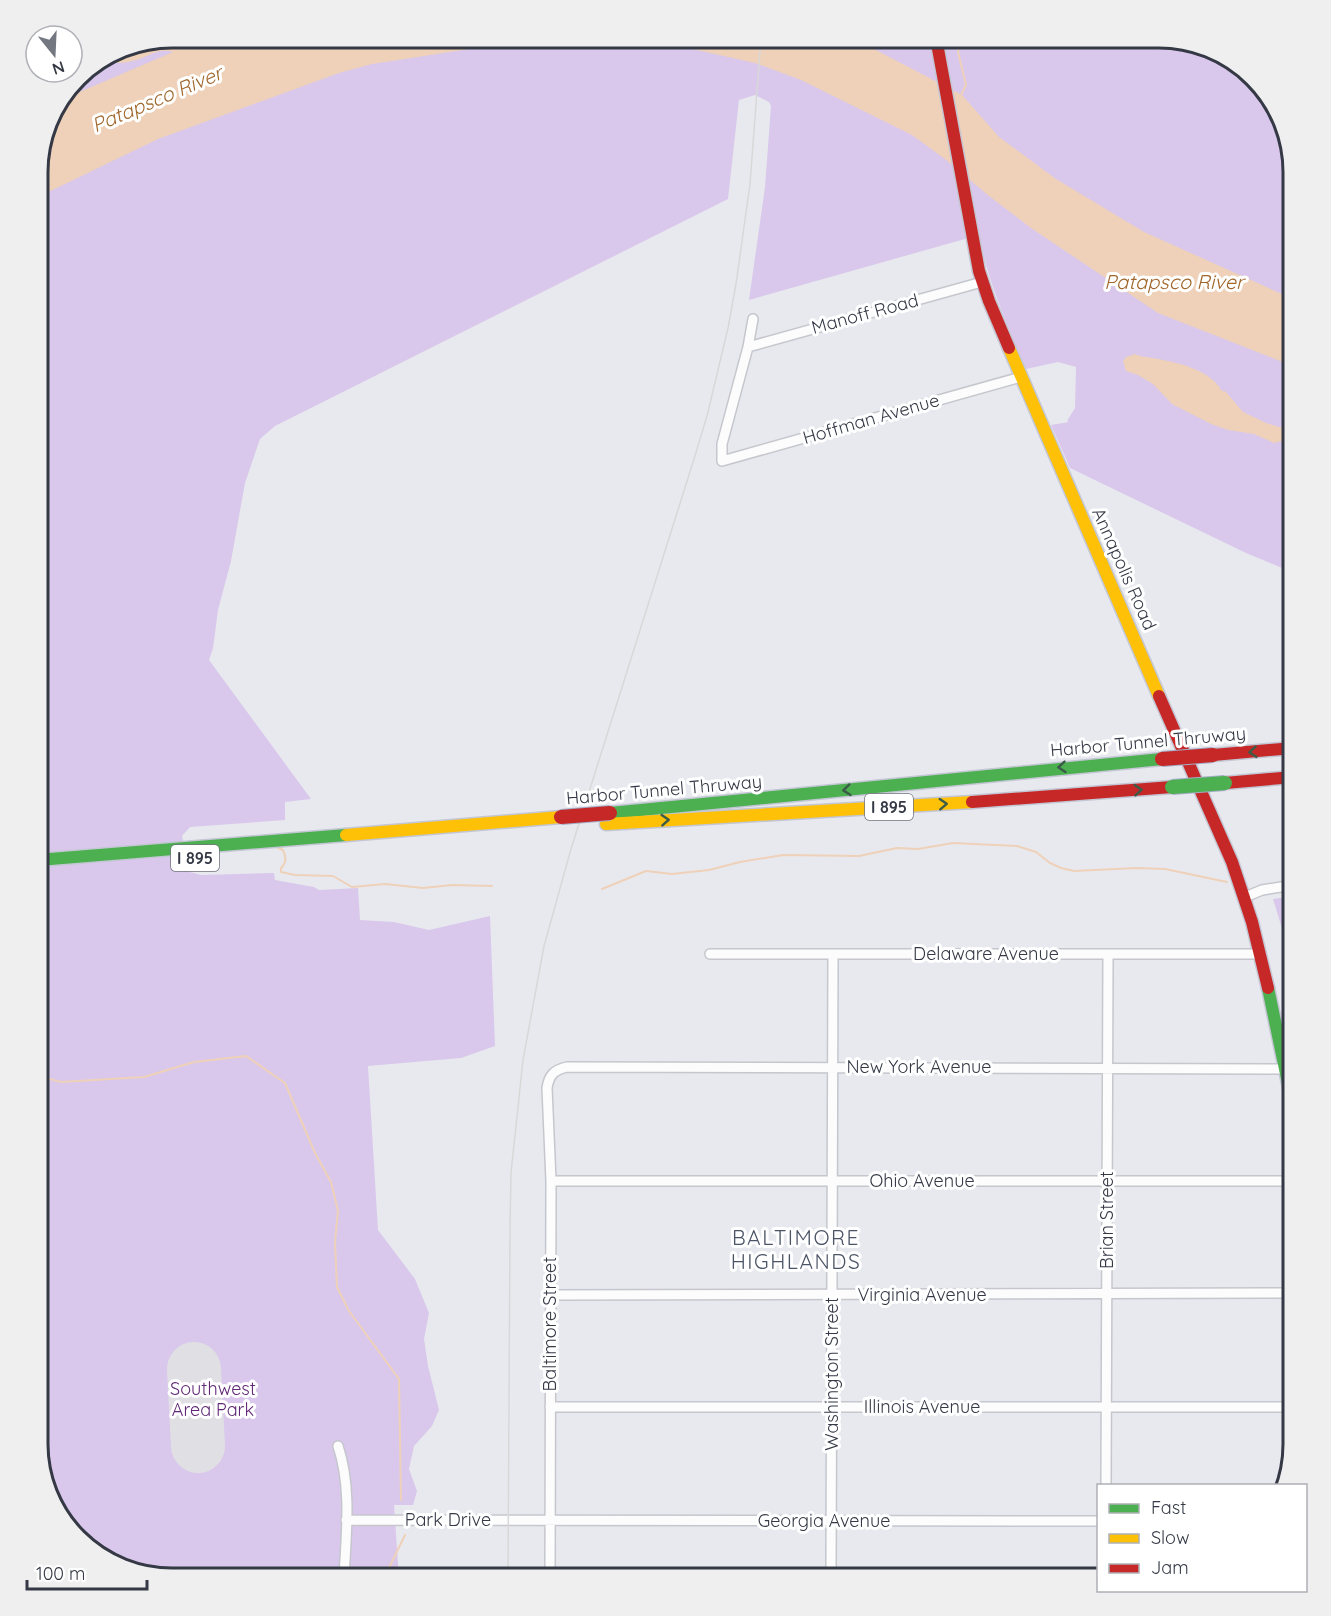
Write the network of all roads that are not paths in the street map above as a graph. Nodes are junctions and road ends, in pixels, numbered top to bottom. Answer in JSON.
{"nodes":[{"id":1,"x":937,"y":48,"type":"edge"},
{"id":2,"x":982,"y":282,"type":"junction"},
{"id":3,"x":753,"y":319,"type":"dead end"},
{"id":4,"x":748,"y":346,"type":"junction"},
{"id":5,"x":1021,"y":377,"type":"junction"},
{"id":6,"x":1283,"y":749,"type":"edge"},
{"id":7,"x":1283,"y":778,"type":"edge"},
{"id":8,"x":608,"y":818,"type":"junction"},
{"id":9,"x":353,"y":839,"type":"junction"},
{"id":10,"x":48,"y":859,"type":"edge"},
{"id":11,"x":48,"y":870,"type":"edge"},
{"id":12,"x":1283,"y":887,"type":"edge"},
{"id":13,"x":1245,"y":897,"type":"junction"},
{"id":14,"x":710,"y":954,"type":"dead end"},
{"id":15,"x":833,"y":954,"type":"junction"},
{"id":16,"x":1107,"y":954,"type":"junction"},
{"id":17,"x":1261,"y":954,"type":"junction"},
{"id":18,"x":1283,"y":1059,"type":"edge"},
{"id":19,"x":833,"y":1066,"type":"junction"},
{"id":20,"x":1107,"y":1068,"type":"junction"},
{"id":21,"x":1283,"y":1069,"type":"edge"},
{"id":22,"x":554,"y":1072,"type":"joint"},
{"id":23,"x":551,"y":1181,"type":"junction"},
{"id":24,"x":832,"y":1181,"type":"junction"},
{"id":25,"x":1107,"y":1181,"type":"junction"},
{"id":26,"x":1283,"y":1181,"type":"edge"},
{"id":27,"x":1283,"y":1293,"type":"edge"},
{"id":28,"x":551,"y":1295,"type":"junction"},
{"id":29,"x":832,"y":1295,"type":"junction"},
{"id":30,"x":1107,"y":1295,"type":"junction"},
{"id":31,"x":550,"y":1407,"type":"junction"},
{"id":32,"x":832,"y":1407,"type":"junction"},
{"id":33,"x":1106,"y":1407,"type":"junction"},
{"id":34,"x":1283,"y":1407,"type":"edge"},
{"id":35,"x":338,"y":1446,"type":"dead end"},
{"id":36,"x":1106,"y":1484,"type":"edge"},
{"id":37,"x":346,"y":1520,"type":"junction"},
{"id":38,"x":550,"y":1521,"type":"junction"},
{"id":39,"x":831,"y":1521,"type":"junction"},
{"id":40,"x":1097,"y":1521,"type":"edge"},
{"id":41,"x":344,"y":1568,"type":"edge"},
{"id":42,"x":550,"y":1568,"type":"edge"},
{"id":43,"x":831,"y":1568,"type":"edge"}],
"edges":[{"from":1,"to":2,"type":"main road","name":"Annapolis Road"},
{"from":2,"to":4,"type":"street","name":"Manoff Road"},
{"from":2,"to":5,"type":"main road","name":"Annapolis Road"},
{"from":3,"to":4,"type":"street"},
{"from":4,"to":5,"type":"street","name":"Hoffman Avenue"},
{"from":5,"to":13,"type":"main road","name":"Annapolis Road"},
{"from":6,"to":8,"type":"main road","name":"Harbor Tunnel Thruway","number":"I 895","one_way":true,"bridge":true},
{"from":8,"to":7,"type":"main road","name":"Harbor Tunnel Thruway","number":"I 895","one_way":true,"bridge":true},
{"from":8,"to":9,"type":"main road","name":"Harbor Tunnel Thruway","number":"I 895","bridge":true},
{"from":9,"to":10,"type":"main road","name":"Harbor Tunnel Thruway","number":"I 895"},
{"from":9,"to":11,"type":"main road","name":"Harbor Tunnel Thruway","number":"I 895"},
{"from":12,"to":13,"type":"street"},
{"from":13,"to":17,"type":"main road","name":"Annapolis Road"},
{"from":14,"to":15,"type":"street","name":"Delaware Avenue"},
{"from":15,"to":16,"type":"street","name":"Delaware Avenue"},
{"from":15,"to":19,"type":"street","name":"Washington Street"},
{"from":16,"to":17,"type":"street","name":"Delaware Avenue"},
{"from":16,"to":20,"type":"street","name":"Brian Street"},
{"from":17,"to":18,"type":"main road","name":"Annapolis Road"},
{"from":19,"to":20,"type":"street","name":"New York Avenue"},
{"from":19,"to":22,"type":"street","name":"New York Avenue"},
{"from":19,"to":24,"type":"street","name":"Washington Street"},
{"from":20,"to":21,"type":"street","name":"New York Avenue"},
{"from":20,"to":25,"type":"street","name":"Brian Street"},
{"from":22,"to":23,"type":"street","name":"Baltimore Street"},
{"from":23,"to":24,"type":"street","name":"Ohio Avenue"},
{"from":23,"to":28,"type":"street","name":"Baltimore Street"},
{"from":24,"to":25,"type":"street","name":"Ohio Avenue"},
{"from":24,"to":29,"type":"street","name":"Washington Street"},
{"from":25,"to":26,"type":"street","name":"Ohio Avenue"},
{"from":25,"to":30,"type":"street","name":"Brian Street"},
{"from":27,"to":30,"type":"street","name":"Virginia Avenue"},
{"from":28,"to":29,"type":"street","name":"Virginia Avenue"},
{"from":28,"to":31,"type":"street","name":"Baltimore Street"},
{"from":29,"to":30,"type":"street","name":"Virginia Avenue"},
{"from":29,"to":32,"type":"street","name":"Washington Street"},
{"from":30,"to":33,"type":"street","name":"Brian Street"},
{"from":31,"to":32,"type":"street","name":"Illinois Avenue"},
{"from":31,"to":38,"type":"street","name":"Baltimore Street"},
{"from":32,"to":33,"type":"street","name":"Illinois Avenue"},
{"from":32,"to":39,"type":"street","name":"Washington Street"},
{"from":33,"to":34,"type":"street","name":"Illinois Avenue"},
{"from":33,"to":36,"type":"street","name":"Brian Street"},
{"from":35,"to":37,"type":"street"},
{"from":37,"to":38,"type":"street","name":"Park Drive"},
{"from":37,"to":41,"type":"street"},
{"from":38,"to":39,"type":"street","name":"Georgia Avenue"},
{"from":38,"to":42,"type":"street","name":"Baltimore Street"},
{"from":39,"to":40,"type":"street","name":"Georgia Avenue"},
{"from":39,"to":43,"type":"street","name":"Washington Street"}]}
